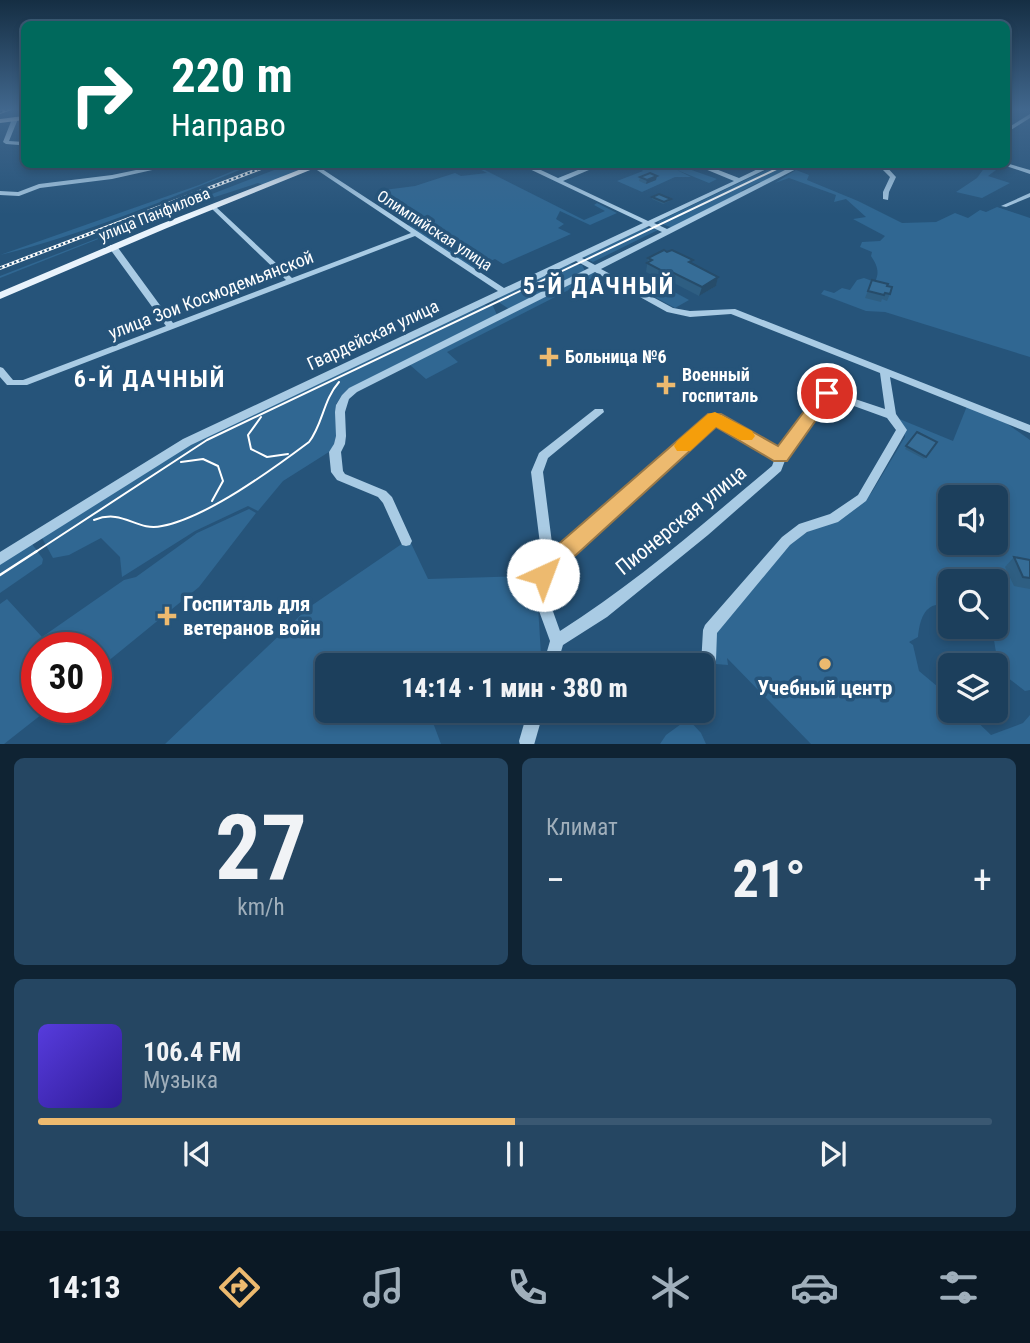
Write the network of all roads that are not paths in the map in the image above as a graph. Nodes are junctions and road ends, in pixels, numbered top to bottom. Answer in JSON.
{"nodes":[{"id":1,"x":1010,"y":166,"type":"edge"},
{"id":2,"x":119,"y":168,"type":"edge"},
{"id":3,"x":153,"y":168,"type":"edge"},
{"id":4,"x":314,"y":168,"type":"edge"},
{"id":5,"x":322,"y":168,"type":"edge"},
{"id":6,"x":530,"y":168,"type":"edge"},
{"id":7,"x":590,"y":168,"type":"edge"},
{"id":8,"x":706,"y":168,"type":"edge"},
{"id":9,"x":766,"y":168,"type":"edge"},
{"id":10,"x":795,"y":168,"type":"edge"},
{"id":11,"x":884,"y":168,"type":"edge"},
{"id":12,"x":1030,"y":172,"type":"edge"},
{"id":13,"x":124,"y":173,"type":"junction"},
{"id":14,"x":556,"y":181,"type":"junction"},
{"id":15,"x":740,"y":181,"type":"junction"},
{"id":16,"x":0,"y":193,"type":"edge"},
{"id":17,"x":1030,"y":195,"type":"edge"},
{"id":18,"x":886,"y":199,"type":"dead end"},
{"id":19,"x":1004,"y":206,"type":"dead end"},
{"id":20,"x":213,"y":207,"type":"junction"},
{"id":21,"x":649,"y":224,"type":"junction"},
{"id":22,"x":667,"y":232,"type":"junction"},
{"id":23,"x":415,"y":234,"type":"junction"},
{"id":24,"x":113,"y":247,"type":"junction"},
{"id":25,"x":576,"y":258,"type":"junction"},
{"id":26,"x":594,"y":269,"type":"junction"},
{"id":27,"x":291,"y":281,"type":"junction"},
{"id":28,"x":505,"y":292,"type":"junction"},
{"id":29,"x":0,"y":296,"type":"edge"},
{"id":30,"x":489,"y":300,"type":"junction"},
{"id":31,"x":507,"y":312,"type":"junction"},
{"id":32,"x":171,"y":326,"type":"junction"},
{"id":33,"x":0,"y":370,"type":"edge"},
{"id":34,"x":884,"y":370,"type":"junction"},
{"id":35,"x":599,"y":412,"type":"dead end"},
{"id":36,"x":891,"y":415,"type":"junction"},
{"id":37,"x":1030,"y":429,"type":"edge"},
{"id":38,"x":781,"y":456,"type":"junction"},
{"id":39,"x":406,"y":541,"type":"dead end"},
{"id":40,"x":0,"y":559,"type":"edge"},
{"id":41,"x":548,"y":560,"type":"junction"},
{"id":42,"x":557,"y":641,"type":"junction"},
{"id":43,"x":554,"y":653,"type":"edge"},
{"id":44,"x":709,"y":653,"type":"edge"},
{"id":45,"x":532,"y":723,"type":"edge"},
{"id":46,"x":527,"y":741,"type":"dead end"}],
"edges":[{"from":1,"to":12,"type":"street"},
{"from":2,"to":13,"type":"street"},
{"from":3,"to":13,"type":"street"},
{"from":4,"to":20,"type":"main road","name":"улица Панфилова"},
{"from":5,"to":23,"type":"street","name":"Олимпийская улица"},
{"from":6,"to":14,"type":"street"},
{"from":7,"to":14,"type":"street"},
{"from":8,"to":15,"type":"street"},
{"from":9,"to":15,"type":"street","name":"Гвардейская улица"},
{"from":10,"to":22,"type":"street"},
{"from":11,"to":18,"type":"street"},
{"from":13,"to":16,"type":"street"},
{"from":14,"to":21,"type":"street"},
{"from":15,"to":21,"type":"street","name":"Гвардейская улица"},
{"from":17,"to":19,"type":"street"},
{"from":20,"to":24,"type":"main road","name":"улица Панфилова"},
{"from":20,"to":27,"type":"street"},
{"from":21,"to":22,"type":"street"},
{"from":21,"to":25,"type":"street","name":"Гвардейская улица"},
{"from":22,"to":26,"type":"street"},
{"from":23,"to":27,"type":"street","name":"улица Зои Космодемьянской"},
{"from":23,"to":28,"type":"street","name":"Олимпийская улица"},
{"from":24,"to":29,"type":"main road","name":"улица Панфилова"},
{"from":24,"to":32,"type":"street"},
{"from":25,"to":26,"type":"street"},
{"from":25,"to":28,"type":"street","name":"Гвардейская улица"},
{"from":26,"to":31,"type":"street"},
{"from":26,"to":34,"type":"street"},
{"from":27,"to":32,"type":"street","name":"улица Зои Космодемьянской"},
{"from":28,"to":30,"type":"street","name":"Гвардейская улица"},
{"from":30,"to":31,"type":"street"},
{"from":30,"to":40,"type":"street","name":"Гвардейская улица"},
{"from":31,"to":39,"type":"street"},
{"from":32,"to":33,"type":"street","name":"улица Зои Космодемьянской"},
{"from":34,"to":36,"type":"street"},
{"from":34,"to":37,"type":"street"},
{"from":35,"to":41,"type":"street"},
{"from":36,"to":38,"type":"street","name":"Пионерская улица"},
{"from":36,"to":44,"type":"street"},
{"from":38,"to":41,"type":"street"},
{"from":38,"to":42,"type":"street","name":"Пионерская улица"},
{"from":41,"to":42,"type":"street"},
{"from":42,"to":43,"type":"street"},
{"from":45,"to":46,"type":"street"}]}
